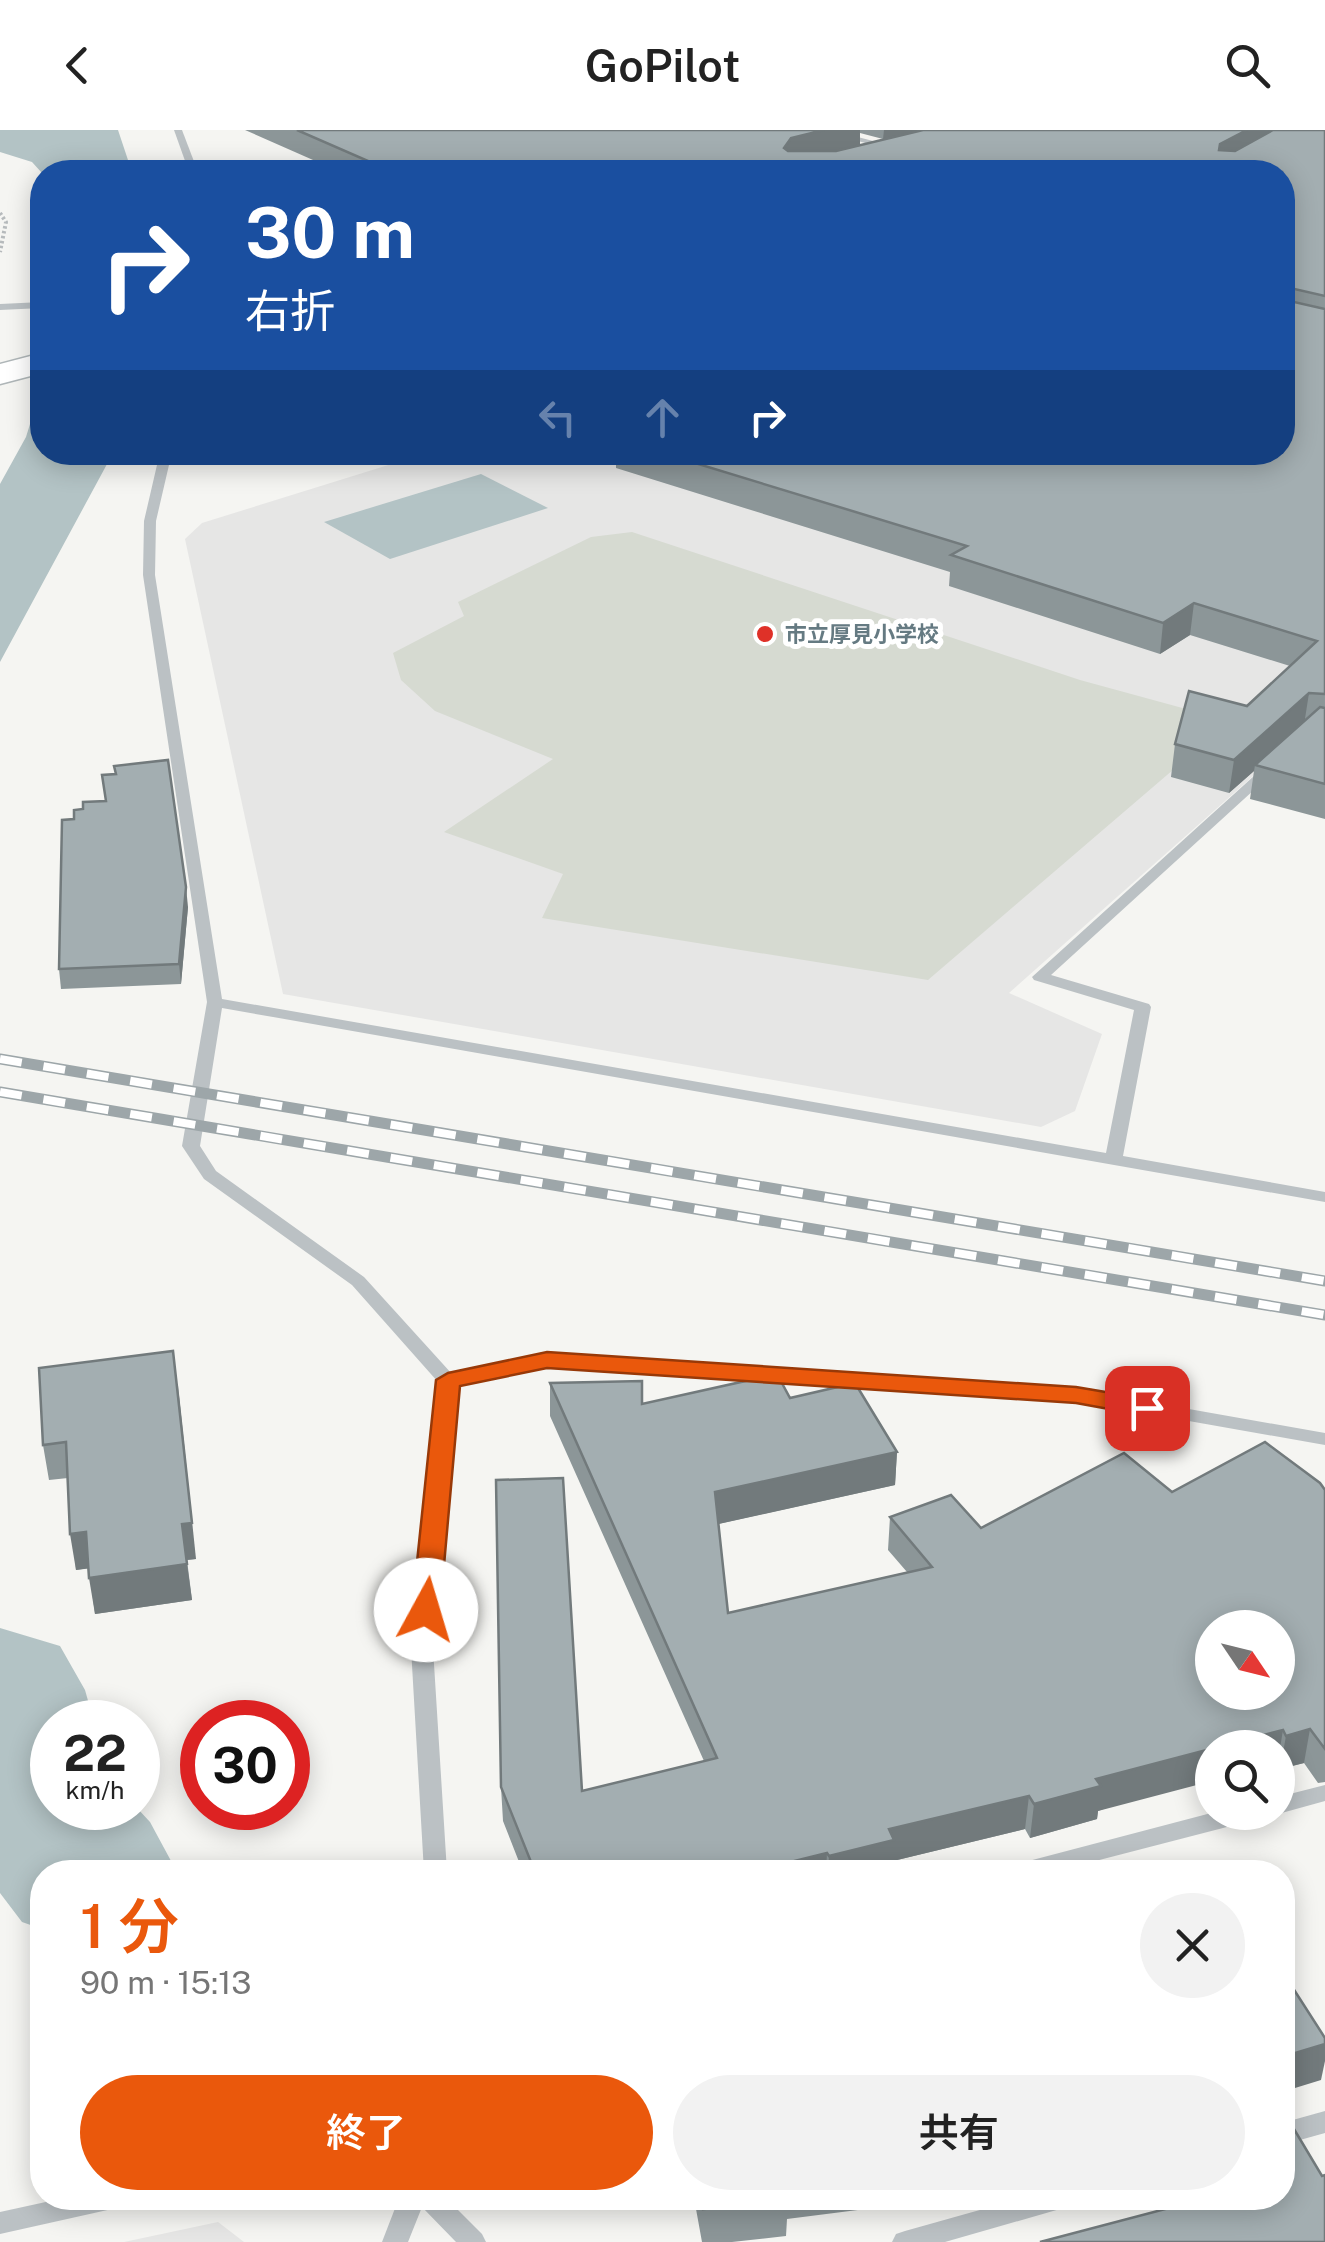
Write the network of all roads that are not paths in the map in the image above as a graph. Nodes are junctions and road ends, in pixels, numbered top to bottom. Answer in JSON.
{"nodes":[{"id":1,"x":178,"y":130,"type":"edge"},
{"id":2,"x":820,"y":130,"type":"edge"},
{"id":3,"x":907,"y":146,"type":"joint"},
{"id":4,"x":189,"y":160,"type":"edge"},
{"id":5,"x":849,"y":160,"type":"edge"},
{"id":6,"x":30,"y":306,"type":"edge"},
{"id":7,"x":0,"y":307,"type":"edge"},
{"id":8,"x":30,"y":366,"type":"edge"},
{"id":9,"x":0,"y":374,"type":"edge"},
{"id":10,"x":163,"y":465,"type":"edge"},
{"id":11,"x":1283,"y":757,"type":"edge"},
{"id":12,"x":215,"y":1002,"type":"junction"},
{"id":13,"x":1114,"y":1158,"type":"junction"},
{"id":14,"x":1325,"y":1197,"type":"edge"},
{"id":15,"x":448,"y":1380,"type":"junction"},
{"id":16,"x":1325,"y":1439,"type":"edge"},
{"id":17,"x":1325,"y":1793,"type":"edge"},
{"id":18,"x":1295,"y":1801,"type":"edge"},
{"id":19,"x":1195,"y":1826,"type":"edge"},
{"id":20,"x":434,"y":1860,"type":"edge"},
{"id":21,"x":1066,"y":1860,"type":"edge"},
{"id":22,"x":1325,"y":2122,"type":"edge"},
{"id":23,"x":1295,"y":2130,"type":"edge"},
{"id":24,"x":58,"y":2210,"type":"edge"},
{"id":25,"x":407,"y":2210,"type":"edge"},
{"id":26,"x":441,"y":2210,"type":"edge"},
{"id":27,"x":1018,"y":2210,"type":"edge"},
{"id":28,"x":0,"y":2223,"type":"edge"},
{"id":29,"x":395,"y":2242,"type":"edge"},
{"id":30,"x":472,"y":2242,"type":"edge"},
{"id":31,"x":905,"y":2242,"type":"edge"}],
"edges":[{"from":1,"to":4,"type":"street"},
{"from":2,"to":3,"type":"street"},
{"from":3,"to":5,"type":"main road"},
{"from":6,"to":7,"type":"street"},
{"from":8,"to":9,"type":"main road"},
{"from":10,"to":12,"type":"street"},
{"from":11,"to":13,"type":"street"},
{"from":12,"to":13,"type":"street"},
{"from":12,"to":15,"type":"street"},
{"from":13,"to":14,"type":"street"},
{"from":15,"to":16,"type":"street"},
{"from":15,"to":20,"type":"street"},
{"from":17,"to":18,"type":"street"},
{"from":19,"to":21,"type":"street"},
{"from":22,"to":23,"type":"street"},
{"from":24,"to":28,"type":"street"},
{"from":25,"to":29,"type":"street"},
{"from":26,"to":30,"type":"street"},
{"from":27,"to":31,"type":"street"}]}
